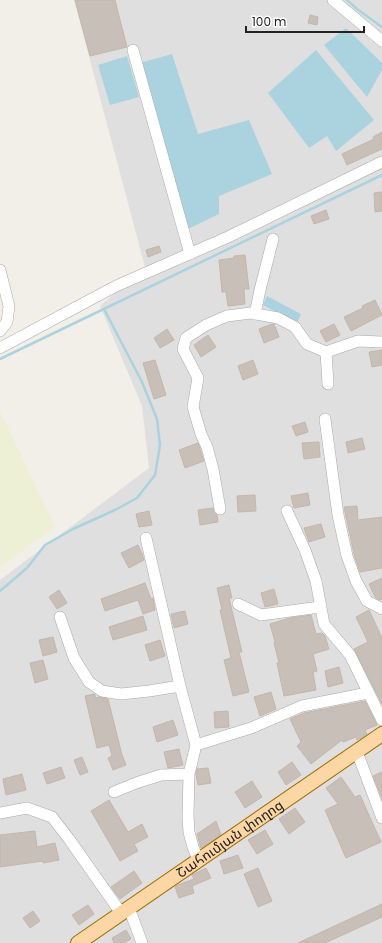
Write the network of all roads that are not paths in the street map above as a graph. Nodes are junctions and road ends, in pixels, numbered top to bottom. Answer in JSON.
{"nodes":[{"id":1,"x":333,"y":0,"type":"edge"},
{"id":2,"x":382,"y":40,"type":"edge"},
{"id":3,"x":133,"y":50,"type":"dead end"},
{"id":4,"x":382,"y":162,"type":"edge"},
{"id":5,"x":273,"y":239,"type":"dead end"},
{"id":6,"x":190,"y":254,"type":"junction"},
{"id":7,"x":0,"y":270,"type":"edge"},
{"id":8,"x":255,"y":314,"type":"junction"},
{"id":9,"x":0,"y":330,"type":"edge"},
{"id":10,"x":382,"y":342,"type":"edge"},
{"id":11,"x":1,"y":344,"type":"edge"},
{"id":12,"x":326,"y":352,"type":"junction"},
{"id":13,"x":328,"y":384,"type":"dead end"},
{"id":14,"x":325,"y":419,"type":"dead end"},
{"id":15,"x":220,"y":509,"type":"dead end"},
{"id":16,"x":287,"y":511,"type":"dead end"},
{"id":17,"x":146,"y":538,"type":"dead end"},
{"id":18,"x":238,"y":604,"type":"dead end"},
{"id":19,"x":320,"y":607,"type":"junction"},
{"id":20,"x":382,"y":609,"type":"edge"},
{"id":21,"x":60,"y":618,"type":"dead end"},
{"id":22,"x":180,"y":686,"type":"junction"},
{"id":23,"x":368,"y":693,"type":"junction"},
{"id":24,"x":382,"y":720,"type":"edge"},
{"id":25,"x":382,"y":734,"type":"edge"},
{"id":26,"x":196,"y":745,"type":"junction"},
{"id":27,"x":357,"y":752,"type":"junction"},
{"id":28,"x":189,"y":774,"type":"junction"},
{"id":29,"x":114,"y":792,"type":"dead end"},
{"id":30,"x":0,"y":813,"type":"edge"},
{"id":31,"x":382,"y":818,"type":"edge"},
{"id":32,"x":198,"y":860,"type":"junction"},
{"id":33,"x":125,"y":910,"type":"junction"},
{"id":34,"x":78,"y":943,"type":"edge"},
{"id":35,"x":142,"y":943,"type":"edge"}],
"edges":[{"from":1,"to":2,"type":"street"},
{"from":3,"to":6,"type":"street"},
{"from":4,"to":6,"type":"street"},
{"from":5,"to":8,"type":"street"},
{"from":6,"to":11,"type":"street"},
{"from":7,"to":9,"type":"street"},
{"from":8,"to":12,"type":"street"},
{"from":8,"to":15,"type":"street"},
{"from":10,"to":12,"type":"street"},
{"from":12,"to":13,"type":"street"},
{"from":14,"to":20,"type":"street"},
{"from":16,"to":19,"type":"street"},
{"from":17,"to":22,"type":"street"},
{"from":18,"to":19,"type":"street"},
{"from":19,"to":23,"type":"street"},
{"from":21,"to":22,"type":"street"},
{"from":22,"to":26,"type":"street"},
{"from":23,"to":24,"type":"street"},
{"from":23,"to":26,"type":"street"},
{"from":25,"to":27,"type":"main road","name":"Շահումյան փողոց"},
{"from":26,"to":28,"type":"street"},
{"from":27,"to":31,"type":"street"},
{"from":27,"to":32,"type":"main road","name":"Շահումյան փողոց"},
{"from":28,"to":29,"type":"street"},
{"from":28,"to":32,"type":"street"},
{"from":30,"to":33,"type":"street"},
{"from":32,"to":33,"type":"main road","name":"Շահումյան փողոց"},
{"from":33,"to":34,"type":"main road","name":"Շահումյան փողոց"},
{"from":33,"to":35,"type":"street"}]}
